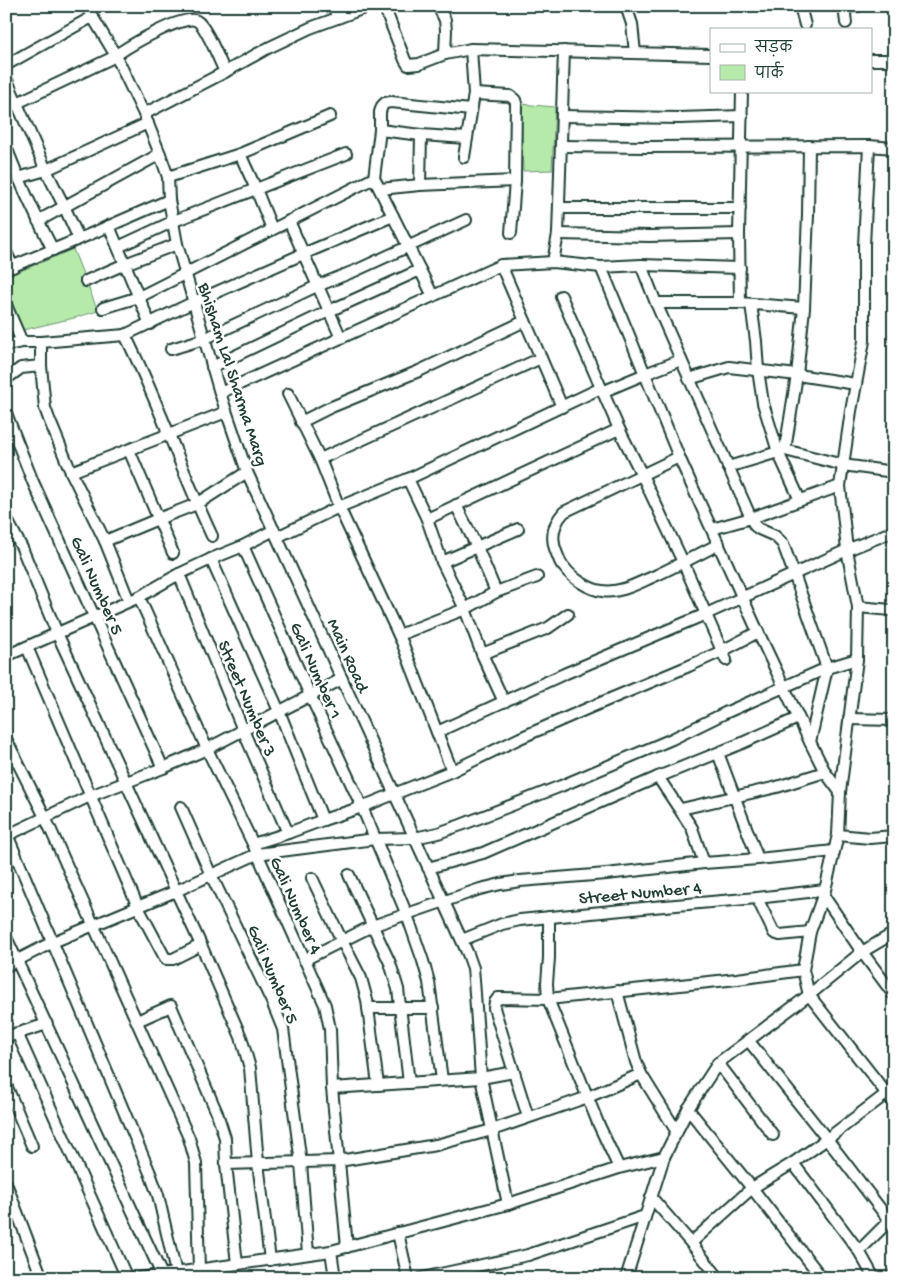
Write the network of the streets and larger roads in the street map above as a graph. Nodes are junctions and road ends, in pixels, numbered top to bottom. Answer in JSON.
{"nodes":[{"id":1,"x":86,"y":6,"type":"edge"},
{"id":2,"x":333,"y":6,"type":"edge"},
{"id":3,"x":370,"y":6,"type":"edge"},
{"id":4,"x":384,"y":6,"type":"edge"},
{"id":5,"x":438,"y":6,"type":"edge"},
{"id":6,"x":626,"y":6,"type":"edge"},
{"id":7,"x":800,"y":6,"type":"edge"},
{"id":8,"x":858,"y":6,"type":"edge"},
{"id":9,"x":844,"y":7,"type":"edge"},
{"id":10,"x":92,"y":17,"type":"junction"},
{"id":11,"x":338,"y":18,"type":"junction"},
{"id":12,"x":846,"y":23,"type":"dead end"},
{"id":13,"x":805,"y":25,"type":"dead end"},
{"id":14,"x":471,"y":49,"type":"junction"},
{"id":15,"x":564,"y":51,"type":"junction"},
{"id":16,"x":635,"y":53,"type":"junction"},
{"id":17,"x":445,"y":54,"type":"junction"},
{"id":18,"x":710,"y":54,"type":"edge"},
{"id":19,"x":116,"y":56,"type":"junction"},
{"id":20,"x":872,"y":60,"type":"edge"},
{"id":21,"x":894,"y":60,"type":"edge"},
{"id":22,"x":6,"y":65,"type":"edge"},
{"id":23,"x":225,"y":72,"type":"junction"},
{"id":24,"x":6,"y":78,"type":"edge"},
{"id":25,"x":742,"y":92,"type":"edge"},
{"id":26,"x":474,"y":94,"type":"junction"},
{"id":27,"x":17,"y":103,"type":"junction"},
{"id":28,"x":471,"y":110,"type":"junction"},
{"id":29,"x":330,"y":116,"type":"dead end"},
{"id":30,"x":562,"y":116,"type":"junction"},
{"id":31,"x":742,"y":116,"type":"junction"},
{"id":32,"x":146,"y":118,"type":"junction"},
{"id":33,"x":380,"y":130,"type":"junction"},
{"id":34,"x":421,"y":135,"type":"junction"},
{"id":35,"x":467,"y":138,"type":"junction"},
{"id":36,"x":561,"y":146,"type":"junction"},
{"id":37,"x":809,"y":146,"type":"junction"},
{"id":38,"x":869,"y":146,"type":"junction"},
{"id":39,"x":6,"y":147,"type":"edge"},
{"id":40,"x":741,"y":147,"type":"junction"},
{"id":41,"x":894,"y":148,"type":"edge"},
{"id":42,"x":160,"y":154,"type":"junction"},
{"id":43,"x":240,"y":154,"type":"junction"},
{"id":44,"x":346,"y":154,"type":"dead end"},
{"id":45,"x":464,"y":157,"type":"dead end"},
{"id":46,"x":46,"y":170,"type":"junction"},
{"id":47,"x":168,"y":177,"type":"junction"},
{"id":48,"x":18,"y":178,"type":"junction"},
{"id":49,"x":374,"y":178,"type":"junction"},
{"id":50,"x":514,"y":180,"type":"junction"},
{"id":51,"x":420,"y":185,"type":"junction"},
{"id":52,"x":256,"y":189,"type":"junction"},
{"id":53,"x":380,"y":189,"type":"junction"},
{"id":54,"x":169,"y":200,"type":"junction"},
{"id":55,"x":64,"y":206,"type":"junction"},
{"id":56,"x":559,"y":208,"type":"junction"},
{"id":57,"x":740,"y":208,"type":"junction"},
{"id":58,"x":394,"y":216,"type":"junction"},
{"id":59,"x":466,"y":220,"type":"dead end"},
{"id":60,"x":38,"y":221,"type":"junction"},
{"id":61,"x":174,"y":221,"type":"junction"},
{"id":62,"x":289,"y":221,"type":"junction"},
{"id":63,"x":109,"y":226,"type":"junction"},
{"id":64,"x":272,"y":229,"type":"junction"},
{"id":65,"x":511,"y":234,"type":"dead end"},
{"id":66,"x":558,"y":234,"type":"junction"},
{"id":67,"x":739,"y":234,"type":"junction"},
{"id":68,"x":79,"y":240,"type":"junction"},
{"id":69,"x":177,"y":244,"type":"junction"},
{"id":70,"x":408,"y":246,"type":"junction"},
{"id":71,"x":118,"y":248,"type":"junction"},
{"id":72,"x":53,"y":250,"type":"junction"},
{"id":73,"x":6,"y":252,"type":"edge"},
{"id":74,"x":303,"y":254,"type":"junction"},
{"id":75,"x":553,"y":262,"type":"junction"},
{"id":76,"x":125,"y":264,"type":"junction"},
{"id":77,"x":501,"y":265,"type":"junction"},
{"id":78,"x":641,"y":265,"type":"junction"},
{"id":79,"x":601,"y":267,"type":"junction"},
{"id":80,"x":9,"y":268,"type":"edge"},
{"id":81,"x":740,"y":268,"type":"junction"},
{"id":82,"x":420,"y":270,"type":"junction"},
{"id":83,"x":186,"y":274,"type":"junction"},
{"id":84,"x":86,"y":282,"type":"dead end"},
{"id":85,"x":317,"y":286,"type":"junction"},
{"id":86,"x":433,"y":296,"type":"junction"},
{"id":87,"x":561,"y":296,"type":"dead end"},
{"id":88,"x":139,"y":297,"type":"junction"},
{"id":89,"x":194,"y":302,"type":"junction"},
{"id":90,"x":656,"y":303,"type":"junction"},
{"id":91,"x":740,"y":303,"type":"junction"},
{"id":92,"x":751,"y":304,"type":"junction"},
{"id":93,"x":6,"y":305,"type":"edge"},
{"id":94,"x":104,"y":308,"type":"dead end"},
{"id":95,"x":804,"y":308,"type":"junction"},
{"id":96,"x":329,"y":311,"type":"junction"},
{"id":97,"x":524,"y":321,"type":"junction"},
{"id":98,"x":150,"y":324,"type":"junction"},
{"id":99,"x":125,"y":335,"type":"junction"},
{"id":100,"x":204,"y":338,"type":"junction"},
{"id":101,"x":341,"y":338,"type":"junction"},
{"id":102,"x":22,"y":342,"type":"junction"},
{"id":103,"x":41,"y":342,"type":"junction"},
{"id":104,"x":6,"y":345,"type":"edge"},
{"id":105,"x":171,"y":349,"type":"dead end"},
{"id":106,"x":541,"y":358,"type":"junction"},
{"id":107,"x":681,"y":360,"type":"junction"},
{"id":108,"x":41,"y":366,"type":"junction"},
{"id":109,"x":212,"y":367,"type":"junction"},
{"id":110,"x":758,"y":370,"type":"junction"},
{"id":111,"x":645,"y":374,"type":"junction"},
{"id":112,"x":797,"y":375,"type":"junction"},
{"id":113,"x":6,"y":379,"type":"edge"},
{"id":114,"x":689,"y":379,"type":"junction"},
{"id":115,"x":856,"y":384,"type":"junction"},
{"id":116,"x":601,"y":390,"type":"junction"},
{"id":117,"x":220,"y":392,"type":"junction"},
{"id":118,"x":288,"y":394,"type":"dead end"},
{"id":119,"x":562,"y":407,"type":"junction"},
{"id":120,"x":226,"y":412,"type":"junction"},
{"id":121,"x":6,"y":413,"type":"edge"},
{"id":122,"x":301,"y":422,"type":"junction"},
{"id":123,"x":619,"y":430,"type":"junction"},
{"id":124,"x":169,"y":434,"type":"junction"},
{"id":125,"x":129,"y":450,"type":"junction"},
{"id":126,"x":781,"y":451,"type":"junction"},
{"id":127,"x":679,"y":457,"type":"junction"},
{"id":128,"x":320,"y":459,"type":"junction"},
{"id":129,"x":843,"y":465,"type":"junction"},
{"id":130,"x":728,"y":468,"type":"junction"},
{"id":131,"x":71,"y":472,"type":"junction"},
{"id":132,"x":247,"y":472,"type":"junction"},
{"id":133,"x":894,"y":472,"type":"edge"},
{"id":134,"x":642,"y":474,"type":"junction"},
{"id":135,"x":408,"y":479,"type":"junction"},
{"id":136,"x":840,"y":486,"type":"junction"},
{"id":137,"x":800,"y":500,"type":"junction"},
{"id":138,"x":197,"y":504,"type":"junction"},
{"id":139,"x":456,"y":505,"type":"junction"},
{"id":140,"x":339,"y":508,"type":"junction"},
{"id":141,"x":6,"y":518,"type":"edge"},
{"id":142,"x":750,"y":518,"type":"junction"},
{"id":143,"x":158,"y":519,"type":"junction"},
{"id":144,"x":427,"y":519,"type":"junction"},
{"id":145,"x":518,"y":529,"type":"dead end"},
{"id":146,"x":712,"y":529,"type":"junction"},
{"id":147,"x":894,"y":531,"type":"edge"},
{"id":148,"x":276,"y":534,"type":"junction"},
{"id":149,"x":212,"y":536,"type":"dead end"},
{"id":150,"x":105,"y":541,"type":"junction"},
{"id":151,"x":719,"y":544,"type":"junction"},
{"id":152,"x":243,"y":546,"type":"junction"},
{"id":153,"x":477,"y":547,"type":"junction"},
{"id":154,"x":847,"y":550,"type":"junction"},
{"id":155,"x":173,"y":553,"type":"dead end"},
{"id":156,"x":211,"y":559,"type":"junction"},
{"id":157,"x":442,"y":562,"type":"junction"},
{"id":158,"x":683,"y":562,"type":"junction"},
{"id":159,"x":179,"y":574,"type":"junction"},
{"id":160,"x":794,"y":574,"type":"junction"},
{"id":161,"x":537,"y":577,"type":"dead end"},
{"id":162,"x":496,"y":592,"type":"junction"},
{"id":163,"x":743,"y":598,"type":"junction"},
{"id":164,"x":134,"y":599,"type":"junction"},
{"id":165,"x":858,"y":608,"type":"junction"},
{"id":166,"x":465,"y":609,"type":"junction"},
{"id":167,"x":894,"y":609,"type":"edge"},
{"id":168,"x":568,"y":614,"type":"dead end"},
{"id":169,"x":706,"y":614,"type":"junction"},
{"id":170,"x":94,"y":616,"type":"junction"},
{"id":171,"x":758,"y":632,"type":"junction"},
{"id":172,"x":57,"y":633,"type":"junction"},
{"id":173,"x":398,"y":635,"type":"junction"},
{"id":174,"x":27,"y":647,"type":"junction"},
{"id":175,"x":8,"y":651,"type":"edge"},
{"id":176,"x":482,"y":654,"type":"junction"},
{"id":177,"x":724,"y":656,"type":"junction"},
{"id":178,"x":857,"y":660,"type":"junction"},
{"id":179,"x":827,"y":668,"type":"junction"},
{"id":180,"x":342,"y":679,"type":"junction"},
{"id":181,"x":784,"y":686,"type":"junction"},
{"id":182,"x":310,"y":695,"type":"junction"},
{"id":183,"x":504,"y":702,"type":"junction"},
{"id":184,"x":279,"y":711,"type":"junction"},
{"id":185,"x":798,"y":718,"type":"junction"},
{"id":186,"x":849,"y":719,"type":"junction"},
{"id":187,"x":894,"y":720,"type":"edge"},
{"id":188,"x":243,"y":730,"type":"junction"},
{"id":189,"x":437,"y":732,"type":"junction"},
{"id":190,"x":6,"y":739,"type":"edge"},
{"id":191,"x":810,"y":742,"type":"junction"},
{"id":192,"x":207,"y":748,"type":"junction"},
{"id":193,"x":718,"y":753,"type":"junction"},
{"id":194,"x":163,"y":768,"type":"junction"},
{"id":195,"x":452,"y":771,"type":"junction"},
{"id":196,"x":825,"y":772,"type":"junction"},
{"id":197,"x":658,"y":777,"type":"junction"},
{"id":198,"x":126,"y":783,"type":"junction"},
{"id":199,"x":840,"y":792,"type":"junction"},
{"id":200,"x":394,"y":794,"type":"junction"},
{"id":201,"x":90,"y":796,"type":"junction"},
{"id":202,"x":734,"y":796,"type":"junction"},
{"id":203,"x":181,"y":807,"type":"dead end"},
{"id":204,"x":362,"y":807,"type":"junction"},
{"id":205,"x":681,"y":810,"type":"junction"},
{"id":206,"x":45,"y":817,"type":"junction"},
{"id":207,"x":323,"y":820,"type":"junction"},
{"id":208,"x":288,"y":833,"type":"junction"},
{"id":209,"x":7,"y":835,"type":"edge"},
{"id":210,"x":838,"y":835,"type":"junction"},
{"id":211,"x":894,"y":836,"type":"edge"},
{"id":212,"x":414,"y":838,"type":"junction"},
{"id":213,"x":375,"y":839,"type":"junction"},
{"id":214,"x":255,"y":849,"type":"junction"},
{"id":215,"x":834,"y":851,"type":"junction"},
{"id":216,"x":758,"y":859,"type":"junction"},
{"id":217,"x":704,"y":863,"type":"junction"},
{"id":218,"x":428,"y":868,"type":"junction"},
{"id":219,"x":212,"y":875,"type":"junction"},
{"id":220,"x":349,"y":875,"type":"dead end"},
{"id":221,"x":312,"y":878,"type":"dead end"},
{"id":222,"x":176,"y":891,"type":"junction"},
{"id":223,"x":824,"y":893,"type":"junction"},
{"id":224,"x":757,"y":898,"type":"junction"},
{"id":225,"x":444,"y":901,"type":"junction"},
{"id":226,"x":138,"y":907,"type":"junction"},
{"id":227,"x":407,"y":915,"type":"junction"},
{"id":228,"x":549,"y":918,"type":"junction"},
{"id":229,"x":94,"y":925,"type":"junction"},
{"id":230,"x":372,"y":926,"type":"junction"},
{"id":231,"x":810,"y":932,"type":"junction"},
{"id":232,"x":894,"y":934,"type":"edge"},
{"id":233,"x":6,"y":937,"type":"edge"},
{"id":234,"x":462,"y":940,"type":"junction"},
{"id":235,"x":342,"y":941,"type":"junction"},
{"id":236,"x":53,"y":942,"type":"junction"},
{"id":237,"x":201,"y":945,"type":"junction"},
{"id":238,"x":862,"y":952,"type":"junction"},
{"id":239,"x":17,"y":960,"type":"junction"},
{"id":240,"x":304,"y":960,"type":"junction"},
{"id":241,"x":6,"y":966,"type":"edge"},
{"id":242,"x":803,"y":970,"type":"junction"},
{"id":243,"x":617,"y":991,"type":"junction"},
{"id":244,"x":809,"y":995,"type":"junction"},
{"id":245,"x":894,"y":995,"type":"edge"},
{"id":246,"x":548,"y":999,"type":"junction"},
{"id":247,"x":368,"y":1008,"type":"junction"},
{"id":248,"x":400,"y":1008,"type":"junction"},
{"id":249,"x":432,"y":1008,"type":"junction"},
{"id":250,"x":137,"y":1021,"type":"junction"},
{"id":251,"x":47,"y":1024,"type":"junction"},
{"id":252,"x":17,"y":1033,"type":"junction"},
{"id":253,"x":6,"y":1037,"type":"edge"},
{"id":254,"x":748,"y":1040,"type":"junction"},
{"id":255,"x":718,"y":1063,"type":"junction"},
{"id":256,"x":514,"y":1072,"type":"junction"},
{"id":257,"x":641,"y":1074,"type":"junction"},
{"id":258,"x":481,"y":1078,"type":"junction"},
{"id":259,"x":442,"y":1080,"type":"junction"},
{"id":260,"x":409,"y":1083,"type":"junction"},
{"id":261,"x":6,"y":1085,"type":"edge"},
{"id":262,"x":378,"y":1085,"type":"junction"},
{"id":263,"x":332,"y":1088,"type":"junction"},
{"id":264,"x":890,"y":1091,"type":"edge"},
{"id":265,"x":588,"y":1097,"type":"junction"},
{"id":266,"x":894,"y":1103,"type":"edge"},
{"id":267,"x":688,"y":1109,"type":"junction"},
{"id":268,"x":528,"y":1117,"type":"junction"},
{"id":269,"x":492,"y":1130,"type":"junction"},
{"id":270,"x":677,"y":1132,"type":"junction"},
{"id":271,"x":773,"y":1135,"type":"dead end"},
{"id":272,"x":827,"y":1139,"type":"junction"},
{"id":273,"x":32,"y":1146,"type":"dead end"},
{"id":274,"x":664,"y":1157,"type":"junction"},
{"id":275,"x":339,"y":1161,"type":"junction"},
{"id":276,"x":258,"y":1163,"type":"junction"},
{"id":277,"x":301,"y":1163,"type":"junction"},
{"id":278,"x":793,"y":1163,"type":"junction"},
{"id":279,"x":226,"y":1164,"type":"junction"},
{"id":280,"x":619,"y":1168,"type":"junction"},
{"id":281,"x":6,"y":1183,"type":"edge"},
{"id":282,"x":752,"y":1188,"type":"junction"},
{"id":283,"x":651,"y":1197,"type":"junction"},
{"id":284,"x":508,"y":1204,"type":"junction"},
{"id":285,"x":645,"y":1216,"type":"junction"},
{"id":286,"x":891,"y":1218,"type":"edge"},
{"id":287,"x":398,"y":1233,"type":"junction"},
{"id":288,"x":691,"y":1243,"type":"junction"},
{"id":289,"x":347,"y":1247,"type":"junction"},
{"id":290,"x":331,"y":1251,"type":"junction"},
{"id":291,"x":859,"y":1251,"type":"junction"},
{"id":292,"x":308,"y":1254,"type":"junction"},
{"id":293,"x":270,"y":1260,"type":"junction"},
{"id":294,"x":237,"y":1264,"type":"junction"},
{"id":295,"x":199,"y":1270,"type":"junction"},
{"id":296,"x":176,"y":1273,"type":"junction"},
{"id":297,"x":894,"y":1274,"type":"edge"},
{"id":298,"x":162,"y":1275,"type":"junction"},
{"id":299,"x":145,"y":1277,"type":"edge"},
{"id":300,"x":42,"y":1278,"type":"edge"},
{"id":301,"x":127,"y":1278,"type":"edge"},
{"id":302,"x":335,"y":1278,"type":"edge"},
{"id":303,"x":408,"y":1278,"type":"edge"},
{"id":304,"x":422,"y":1278,"type":"edge"},
{"id":305,"x":626,"y":1278,"type":"edge"},
{"id":306,"x":719,"y":1278,"type":"edge"},
{"id":307,"x":822,"y":1278,"type":"edge"},
{"id":308,"x":874,"y":1278,"type":"edge"},
{"id":309,"x":890,"y":1278,"type":"edge"}],
"edges":[{"from":1,"to":10,"type":"street","name":"Bhisham Lal Sharma Marg"},
{"from":2,"to":11,"type":"street"},
{"from":3,"to":11,"type":"street"},
{"from":4,"to":17,"type":"street"},
{"from":5,"to":17,"type":"street"},
{"from":6,"to":16,"type":"street"},
{"from":7,"to":13,"type":"street"},
{"from":8,"to":9,"type":"street"},
{"from":9,"to":12,"type":"street"},
{"from":10,"to":19,"type":"street","name":"Bhisham Lal Sharma Marg"},
{"from":10,"to":22,"type":"street"},
{"from":11,"to":23,"type":"street"},
{"from":14,"to":15,"type":"street"},
{"from":14,"to":17,"type":"street"},
{"from":14,"to":26,"type":"street"},
{"from":15,"to":16,"type":"street"},
{"from":15,"to":30,"type":"street"},
{"from":16,"to":18,"type":"street"},
{"from":19,"to":23,"type":"street"},
{"from":19,"to":27,"type":"street"},
{"from":19,"to":32,"type":"street","name":"Bhisham Lal Sharma Marg"},
{"from":20,"to":21,"type":"street"},
{"from":23,"to":32,"type":"street"},
{"from":24,"to":27,"type":"street"},
{"from":25,"to":31,"type":"street"},
{"from":26,"to":28,"type":"street"},
{"from":26,"to":50,"type":"street"},
{"from":27,"to":46,"type":"street"},
{"from":28,"to":33,"type":"street"},
{"from":28,"to":35,"type":"street"},
{"from":29,"to":43,"type":"street"},
{"from":30,"to":31,"type":"street"},
{"from":30,"to":36,"type":"street"},
{"from":31,"to":40,"type":"street"},
{"from":32,"to":42,"type":"street","name":"Bhisham Lal Sharma Marg"},
{"from":32,"to":46,"type":"street"},
{"from":33,"to":34,"type":"street"},
{"from":33,"to":49,"type":"street"},
{"from":34,"to":35,"type":"street"},
{"from":34,"to":51,"type":"street"},
{"from":35,"to":45,"type":"street"},
{"from":36,"to":40,"type":"street"},
{"from":36,"to":56,"type":"street"},
{"from":37,"to":38,"type":"street"},
{"from":37,"to":40,"type":"street"},
{"from":37,"to":95,"type":"street"},
{"from":38,"to":41,"type":"street"},
{"from":38,"to":115,"type":"street"},
{"from":39,"to":48,"type":"street"},
{"from":40,"to":57,"type":"street"},
{"from":42,"to":47,"type":"street","name":"Bhisham Lal Sharma Marg"},
{"from":42,"to":55,"type":"street"},
{"from":43,"to":47,"type":"street"},
{"from":43,"to":52,"type":"street"},
{"from":44,"to":52,"type":"street"},
{"from":46,"to":48,"type":"street"},
{"from":46,"to":55,"type":"street"},
{"from":47,"to":54,"type":"street","name":"Bhisham Lal Sharma Marg"},
{"from":48,"to":60,"type":"street"},
{"from":49,"to":53,"type":"street"},
{"from":49,"to":62,"type":"street"},
{"from":50,"to":51,"type":"street"},
{"from":50,"to":65,"type":"street"},
{"from":51,"to":53,"type":"street"},
{"from":52,"to":61,"type":"street"},
{"from":52,"to":64,"type":"street"},
{"from":53,"to":58,"type":"street"},
{"from":54,"to":61,"type":"street","name":"Bhisham Lal Sharma Marg"},
{"from":54,"to":63,"type":"street"},
{"from":55,"to":60,"type":"street"},
{"from":55,"to":68,"type":"street"},
{"from":56,"to":57,"type":"street"},
{"from":56,"to":66,"type":"street"},
{"from":57,"to":67,"type":"street"},
{"from":58,"to":70,"type":"street"},
{"from":58,"to":74,"type":"street"},
{"from":59,"to":70,"type":"street"},
{"from":60,"to":72,"type":"street"},
{"from":61,"to":69,"type":"street","name":"Bhisham Lal Sharma Marg"},
{"from":61,"to":71,"type":"street"},
{"from":62,"to":64,"type":"street"},
{"from":62,"to":74,"type":"street"},
{"from":63,"to":68,"type":"street"},
{"from":63,"to":71,"type":"street"},
{"from":64,"to":83,"type":"street"},
{"from":66,"to":67,"type":"street"},
{"from":66,"to":75,"type":"street"},
{"from":67,"to":81,"type":"street"},
{"from":68,"to":72,"type":"street"},
{"from":69,"to":76,"type":"street"},
{"from":69,"to":83,"type":"street","name":"Bhisham Lal Sharma Marg"},
{"from":70,"to":82,"type":"street"},
{"from":70,"to":85,"type":"street"},
{"from":71,"to":76,"type":"street"},
{"from":72,"to":80,"type":"street"},
{"from":73,"to":80,"type":"street"},
{"from":74,"to":85,"type":"street"},
{"from":74,"to":89,"type":"street"},
{"from":75,"to":77,"type":"street"},
{"from":75,"to":79,"type":"street"},
{"from":76,"to":84,"type":"street"},
{"from":76,"to":88,"type":"street"},
{"from":77,"to":86,"type":"street"},
{"from":77,"to":97,"type":"street"},
{"from":78,"to":79,"type":"street"},
{"from":78,"to":81,"type":"street"},
{"from":78,"to":90,"type":"street"},
{"from":79,"to":111,"type":"street"},
{"from":81,"to":91,"type":"street"},
{"from":82,"to":86,"type":"street"},
{"from":82,"to":96,"type":"street"},
{"from":83,"to":88,"type":"street"},
{"from":83,"to":89,"type":"street","name":"Bhisham Lal Sharma Marg"},
{"from":85,"to":96,"type":"street"},
{"from":85,"to":100,"type":"street"},
{"from":86,"to":101,"type":"street"},
{"from":87,"to":116,"type":"street"},
{"from":88,"to":94,"type":"street"},
{"from":88,"to":98,"type":"street"},
{"from":89,"to":98,"type":"street"},
{"from":89,"to":100,"type":"street","name":"Bhisham Lal Sharma Marg"},
{"from":90,"to":91,"type":"street"},
{"from":90,"to":107,"type":"street"},
{"from":91,"to":92,"type":"street"},
{"from":92,"to":95,"type":"street"},
{"from":92,"to":110,"type":"street"},
{"from":93,"to":102,"type":"street"},
{"from":95,"to":112,"type":"street"},
{"from":96,"to":101,"type":"street"},
{"from":96,"to":109,"type":"street"},
{"from":97,"to":106,"type":"street"},
{"from":97,"to":122,"type":"street"},
{"from":98,"to":99,"type":"street"},
{"from":99,"to":103,"type":"street"},
{"from":99,"to":124,"type":"street"},
{"from":100,"to":105,"type":"street"},
{"from":100,"to":109,"type":"street","name":"Bhisham Lal Sharma Marg"},
{"from":101,"to":117,"type":"street"},
{"from":102,"to":103,"type":"street"},
{"from":102,"to":104,"type":"street"},
{"from":103,"to":108,"type":"street","name":"Gali Number 4"},
{"from":106,"to":119,"type":"street"},
{"from":106,"to":128,"type":"street"},
{"from":107,"to":111,"type":"street"},
{"from":107,"to":114,"type":"street"},
{"from":108,"to":113,"type":"street"},
{"from":108,"to":131,"type":"street","name":"Gali Number 4"},
{"from":109,"to":117,"type":"street","name":"Bhisham Lal Sharma Marg"},
{"from":110,"to":112,"type":"street"},
{"from":110,"to":114,"type":"street"},
{"from":110,"to":126,"type":"street"},
{"from":111,"to":116,"type":"street"},
{"from":111,"to":127,"type":"street"},
{"from":112,"to":115,"type":"street"},
{"from":112,"to":126,"type":"street"},
{"from":114,"to":130,"type":"street"},
{"from":115,"to":129,"type":"street"},
{"from":116,"to":119,"type":"street"},
{"from":116,"to":123,"type":"street"},
{"from":117,"to":120,"type":"street","name":"Bhisham Lal Sharma Marg"},
{"from":118,"to":122,"type":"street"},
{"from":119,"to":135,"type":"street"},
{"from":120,"to":124,"type":"street"},
{"from":120,"to":132,"type":"street","name":"Bhisham Lal Sharma Marg"},
{"from":121,"to":170,"type":"street","name":"Gali Number 5"},
{"from":122,"to":128,"type":"street"},
{"from":123,"to":134,"type":"street"},
{"from":123,"to":139,"type":"street"},
{"from":124,"to":125,"type":"street"},
{"from":124,"to":138,"type":"street"},
{"from":125,"to":131,"type":"street"},
{"from":125,"to":143,"type":"street"},
{"from":126,"to":129,"type":"street"},
{"from":126,"to":130,"type":"street"},
{"from":126,"to":137,"type":"street"},
{"from":127,"to":134,"type":"street"},
{"from":127,"to":146,"type":"street"},
{"from":128,"to":140,"type":"street"},
{"from":129,"to":133,"type":"street"},
{"from":129,"to":136,"type":"street"},
{"from":130,"to":142,"type":"street"},
{"from":131,"to":150,"type":"street","name":"Gali Number 4"},
{"from":132,"to":138,"type":"street"},
{"from":132,"to":148,"type":"street","name":"Bhisham Lal Sharma Marg"},
{"from":134,"to":158,"type":"street"},
{"from":134,"to":158,"type":"street"},
{"from":135,"to":140,"type":"street"},
{"from":135,"to":144,"type":"street"},
{"from":136,"to":137,"type":"street"},
{"from":136,"to":154,"type":"street"},
{"from":137,"to":142,"type":"street"},
{"from":138,"to":143,"type":"street"},
{"from":138,"to":149,"type":"street"},
{"from":139,"to":144,"type":"street"},
{"from":139,"to":153,"type":"street"},
{"from":140,"to":148,"type":"street"},
{"from":140,"to":173,"type":"street"},
{"from":141,"to":172,"type":"street"},
{"from":142,"to":146,"type":"street"},
{"from":142,"to":160,"type":"street"},
{"from":143,"to":150,"type":"street"},
{"from":143,"to":155,"type":"street"},
{"from":144,"to":157,"type":"street"},
{"from":145,"to":153,"type":"street"},
{"from":146,"to":151,"type":"street"},
{"from":147,"to":154,"type":"street"},
{"from":148,"to":152,"type":"street"},
{"from":148,"to":180,"type":"street","name":"Main Road"},
{"from":150,"to":164,"type":"street","name":"Gali Number 4"},
{"from":151,"to":158,"type":"street"},
{"from":151,"to":163,"type":"street"},
{"from":152,"to":156,"type":"street"},
{"from":152,"to":182,"type":"street","name":"Gali Number 1"},
{"from":153,"to":157,"type":"street"},
{"from":153,"to":162,"type":"street"},
{"from":154,"to":160,"type":"street"},
{"from":154,"to":165,"type":"street"},
{"from":156,"to":159,"type":"street"},
{"from":156,"to":184,"type":"street"},
{"from":157,"to":166,"type":"street"},
{"from":158,"to":169,"type":"street"},
{"from":159,"to":164,"type":"street"},
{"from":159,"to":188,"type":"street","name":"Street Number 3"},
{"from":160,"to":163,"type":"street"},
{"from":160,"to":179,"type":"street"},
{"from":161,"to":162,"type":"street"},
{"from":162,"to":166,"type":"street"},
{"from":163,"to":169,"type":"street"},
{"from":163,"to":171,"type":"street"},
{"from":164,"to":170,"type":"street"},
{"from":164,"to":192,"type":"street","name":"Gali Number 4"},
{"from":165,"to":167,"type":"street"},
{"from":165,"to":178,"type":"street"},
{"from":166,"to":173,"type":"street"},
{"from":166,"to":176,"type":"street"},
{"from":168,"to":176,"type":"street"},
{"from":169,"to":177,"type":"street"},
{"from":169,"to":183,"type":"street"},
{"from":170,"to":172,"type":"street"},
{"from":170,"to":194,"type":"street","name":"Gali Number 5"},
{"from":171,"to":177,"type":"street"},
{"from":171,"to":181,"type":"street"},
{"from":172,"to":174,"type":"street"},
{"from":172,"to":198,"type":"street"},
{"from":173,"to":189,"type":"street"},
{"from":174,"to":175,"type":"street"},
{"from":174,"to":201,"type":"street"},
{"from":176,"to":183,"type":"street"},
{"from":177,"to":195,"type":"street"},
{"from":178,"to":179,"type":"street"},
{"from":178,"to":186,"type":"street"},
{"from":179,"to":181,"type":"street"},
{"from":179,"to":191,"type":"street"},
{"from":180,"to":182,"type":"street"},
{"from":180,"to":200,"type":"street","name":"Main Road"},
{"from":181,"to":185,"type":"street"},
{"from":181,"to":212,"type":"street"},
{"from":182,"to":184,"type":"street"},
{"from":182,"to":204,"type":"street","name":"Gali Number 1"},
{"from":183,"to":189,"type":"street"},
{"from":184,"to":188,"type":"street"},
{"from":184,"to":207,"type":"street"},
{"from":185,"to":191,"type":"street"},
{"from":185,"to":193,"type":"street"},
{"from":186,"to":187,"type":"street"},
{"from":186,"to":199,"type":"street"},
{"from":188,"to":192,"type":"street"},
{"from":188,"to":208,"type":"street","name":"Street Number 3"},
{"from":189,"to":195,"type":"street"},
{"from":190,"to":206,"type":"street"},
{"from":191,"to":196,"type":"street"},
{"from":192,"to":194,"type":"street"},
{"from":192,"to":214,"type":"street","name":"Gali Number 4"},
{"from":193,"to":197,"type":"street"},
{"from":193,"to":202,"type":"street"},
{"from":194,"to":198,"type":"street"},
{"from":195,"to":200,"type":"street"},
{"from":196,"to":199,"type":"street"},
{"from":196,"to":202,"type":"street"},
{"from":197,"to":205,"type":"street"},
{"from":197,"to":218,"type":"street"},
{"from":198,"to":201,"type":"street"},
{"from":198,"to":222,"type":"street"},
{"from":199,"to":210,"type":"street"},
{"from":200,"to":204,"type":"street"},
{"from":200,"to":212,"type":"street","name":"Main Road"},
{"from":201,"to":206,"type":"street"},
{"from":201,"to":226,"type":"street"},
{"from":202,"to":205,"type":"street"},
{"from":202,"to":216,"type":"street"},
{"from":203,"to":219,"type":"street","name":"Gali Number 5"},
{"from":204,"to":207,"type":"street"},
{"from":204,"to":213,"type":"street","name":"Gali Number 1"},
{"from":205,"to":217,"type":"street"},
{"from":206,"to":209,"type":"street"},
{"from":206,"to":229,"type":"street"},
{"from":207,"to":208,"type":"street"},
{"from":208,"to":214,"type":"street"},
{"from":209,"to":236,"type":"street"},
{"from":210,"to":211,"type":"street"},
{"from":210,"to":215,"type":"street"},
{"from":212,"to":213,"type":"street"},
{"from":212,"to":218,"type":"street","name":"Main Road"},
{"from":213,"to":214,"type":"street"},
{"from":213,"to":227,"type":"street","name":"Gali Number 1"},
{"from":214,"to":219,"type":"street"},
{"from":214,"to":240,"type":"street","name":"Gali Number 4"},
{"from":215,"to":216,"type":"street"},
{"from":215,"to":223,"type":"street"},
{"from":216,"to":217,"type":"street"},
{"from":217,"to":225,"type":"street"},
{"from":218,"to":225,"type":"street","name":"Main Road"},
{"from":219,"to":222,"type":"street"},
{"from":219,"to":277,"type":"street","name":"Gali Number 5"},
{"from":220,"to":230,"type":"street"},
{"from":221,"to":235,"type":"street"},
{"from":222,"to":226,"type":"street"},
{"from":222,"to":237,"type":"street"},
{"from":223,"to":224,"type":"street","name":"Street Number 4"},
{"from":223,"to":231,"type":"street"},
{"from":223,"to":238,"type":"street"},
{"from":224,"to":228,"type":"street","name":"Street Number 4"},
{"from":224,"to":231,"type":"street"},
{"from":225,"to":227,"type":"street"},
{"from":225,"to":234,"type":"street","name":"Main Road"},
{"from":226,"to":229,"type":"street"},
{"from":226,"to":237,"type":"street"},
{"from":227,"to":230,"type":"street"},
{"from":227,"to":249,"type":"street","name":"Gali Number 1"},
{"from":228,"to":234,"type":"street","name":"Street Number 4"},
{"from":228,"to":246,"type":"street"},
{"from":229,"to":236,"type":"street"},
{"from":229,"to":250,"type":"street"},
{"from":230,"to":235,"type":"street"},
{"from":230,"to":248,"type":"street"},
{"from":231,"to":242,"type":"street"},
{"from":232,"to":238,"type":"street"},
{"from":233,"to":239,"type":"street"},
{"from":234,"to":258,"type":"street","name":"Main Road"},
{"from":235,"to":240,"type":"street"},
{"from":235,"to":247,"type":"street"},
{"from":236,"to":239,"type":"street"},
{"from":236,"to":296,"type":"street"},
{"from":237,"to":276,"type":"street"},
{"from":238,"to":244,"type":"street"},
{"from":238,"to":245,"type":"street"},
{"from":239,"to":241,"type":"street"},
{"from":239,"to":251,"type":"street"},
{"from":240,"to":263,"type":"street","name":"Gali Number 4"},
{"from":242,"to":243,"type":"street"},
{"from":242,"to":244,"type":"street"},
{"from":243,"to":246,"type":"street"},
{"from":243,"to":257,"type":"street"},
{"from":244,"to":254,"type":"street"},
{"from":244,"to":264,"type":"street"},
{"from":246,"to":256,"type":"street"},
{"from":246,"to":265,"type":"street"},
{"from":247,"to":248,"type":"street"},
{"from":247,"to":262,"type":"street"},
{"from":248,"to":249,"type":"street"},
{"from":248,"to":260,"type":"street"},
{"from":249,"to":259,"type":"street","name":"Gali Number 1"},
{"from":250,"to":279,"type":"street"},
{"from":250,"to":295,"type":"street"},
{"from":251,"to":252,"type":"street"},
{"from":251,"to":298,"type":"street"},
{"from":252,"to":253,"type":"street"},
{"from":252,"to":301,"type":"street"},
{"from":254,"to":255,"type":"street"},
{"from":254,"to":272,"type":"street"},
{"from":255,"to":267,"type":"street"},
{"from":255,"to":271,"type":"street"},
{"from":256,"to":258,"type":"street"},
{"from":256,"to":268,"type":"street"},
{"from":257,"to":265,"type":"street"},
{"from":257,"to":270,"type":"street"},
{"from":258,"to":259,"type":"street"},
{"from":258,"to":269,"type":"street","name":"Main Road"},
{"from":259,"to":260,"type":"street"},
{"from":260,"to":262,"type":"street"},
{"from":261,"to":273,"type":"street"},
{"from":262,"to":263,"type":"street"},
{"from":263,"to":275,"type":"street","name":"Gali Number 4"},
{"from":264,"to":266,"type":"street"},
{"from":264,"to":272,"type":"street"},
{"from":265,"to":268,"type":"street"},
{"from":265,"to":280,"type":"street"},
{"from":267,"to":270,"type":"street"},
{"from":267,"to":282,"type":"street"},
{"from":268,"to":269,"type":"street"},
{"from":269,"to":275,"type":"street"},
{"from":269,"to":284,"type":"street","name":"Main Road"},
{"from":270,"to":274,"type":"street"},
{"from":272,"to":278,"type":"street"},
{"from":272,"to":286,"type":"street"},
{"from":274,"to":280,"type":"street"},
{"from":274,"to":283,"type":"street"},
{"from":275,"to":277,"type":"street"},
{"from":275,"to":289,"type":"street","name":"Gali Number 4"},
{"from":276,"to":277,"type":"street"},
{"from":276,"to":279,"type":"street"},
{"from":276,"to":293,"type":"street"},
{"from":277,"to":292,"type":"street","name":"Gali Number 5"},
{"from":278,"to":282,"type":"street"},
{"from":278,"to":291,"type":"street"},
{"from":279,"to":294,"type":"street"},
{"from":280,"to":284,"type":"street"},
{"from":281,"to":300,"type":"street"},
{"from":282,"to":288,"type":"street"},
{"from":282,"to":307,"type":"street"},
{"from":283,"to":285,"type":"street"},
{"from":283,"to":288,"type":"street"},
{"from":284,"to":287,"type":"street"},
{"from":285,"to":304,"type":"street"},
{"from":285,"to":305,"type":"street"},
{"from":286,"to":291,"type":"street"},
{"from":287,"to":289,"type":"street"},
{"from":287,"to":303,"type":"street"},
{"from":288,"to":306,"type":"street"},
{"from":289,"to":290,"type":"street"},
{"from":290,"to":292,"type":"street"},
{"from":290,"to":302,"type":"street"},
{"from":291,"to":308,"type":"street"},
{"from":292,"to":293,"type":"street"},
{"from":293,"to":294,"type":"street"},
{"from":294,"to":295,"type":"street"},
{"from":295,"to":296,"type":"street"},
{"from":296,"to":298,"type":"street"},
{"from":297,"to":309,"type":"street"},
{"from":298,"to":299,"type":"street"}]}
